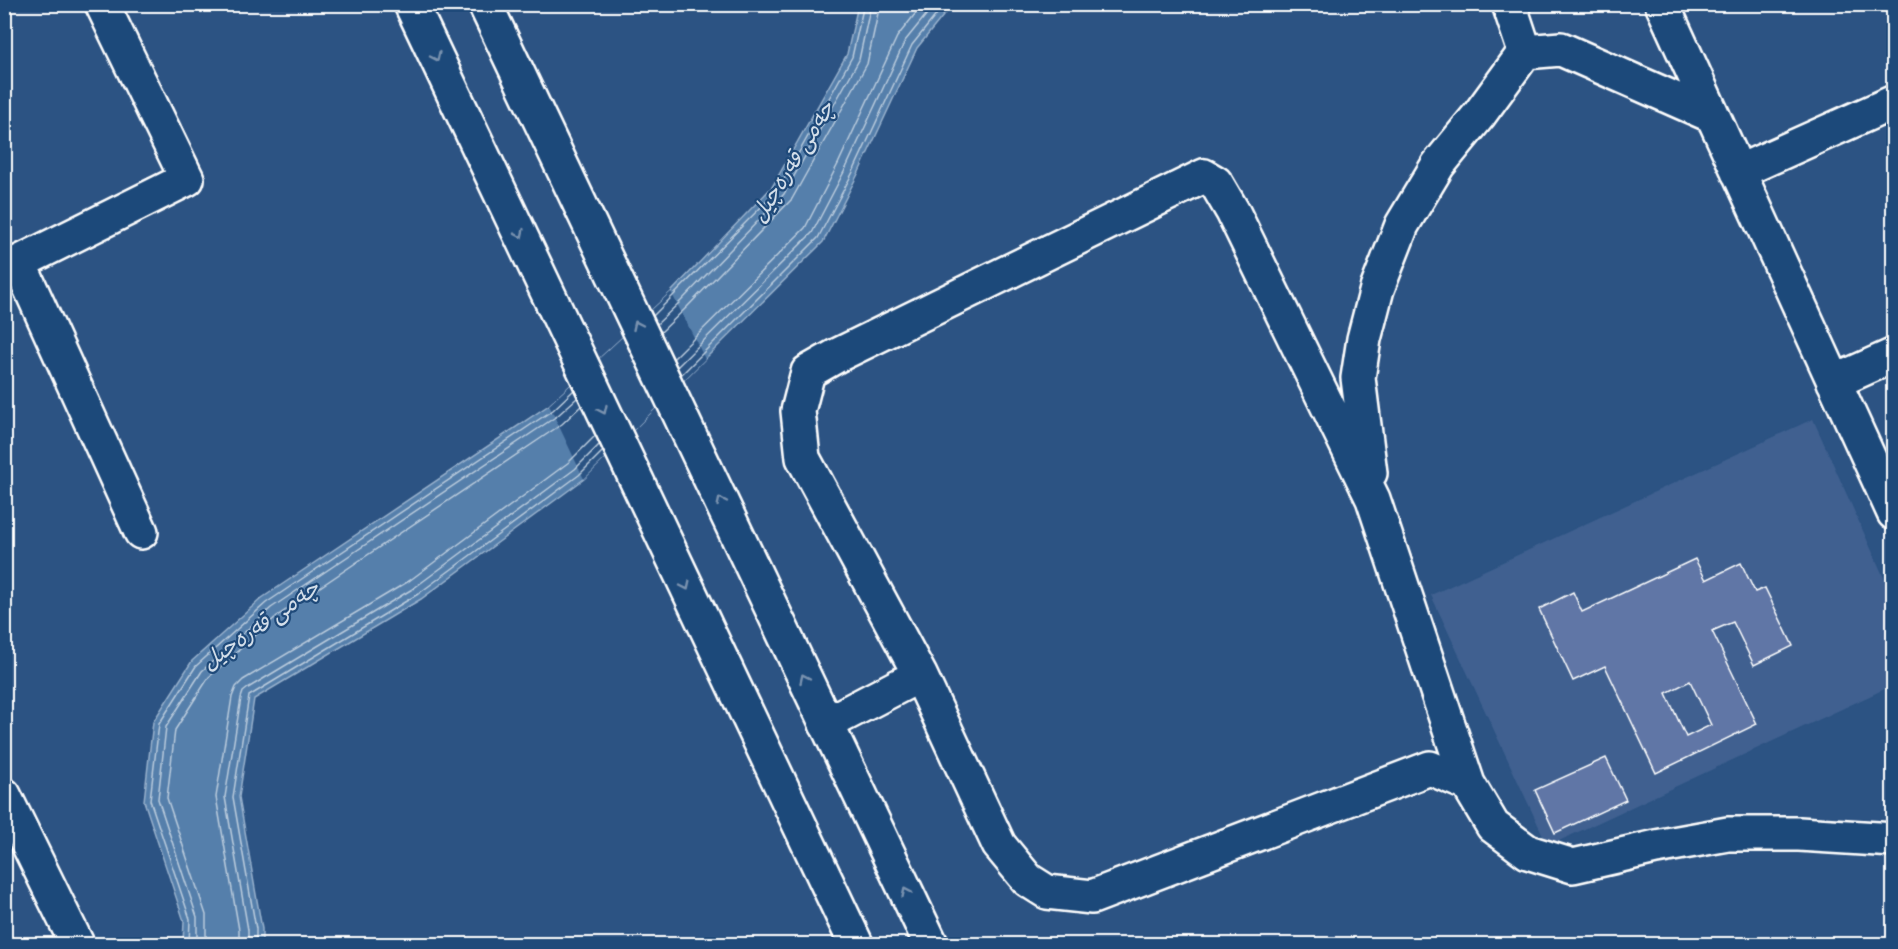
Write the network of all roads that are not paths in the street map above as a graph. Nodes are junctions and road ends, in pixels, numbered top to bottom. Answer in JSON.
{"nodes":[{"id":1,"x":102,"y":4,"type":"edge"},
{"id":2,"x":411,"y":4,"type":"edge"},
{"id":3,"x":485,"y":4,"type":"edge"},
{"id":4,"x":1509,"y":4,"type":"edge"},
{"id":5,"x":1662,"y":4,"type":"edge"},
{"id":6,"x":1525,"y":52,"type":"junction"},
{"id":7,"x":1893,"y":102,"type":"edge"},
{"id":8,"x":1713,"y":116,"type":"junction"},
{"id":9,"x":1738,"y":172,"type":"junction"},
{"id":10,"x":12,"y":267,"type":"edge"},
{"id":11,"x":1893,"y":355,"type":"edge"},
{"id":12,"x":1834,"y":382,"type":"junction"},
{"id":13,"x":1373,"y":499,"type":"junction"},
{"id":14,"x":1893,"y":513,"type":"edge"},
{"id":15,"x":141,"y":532,"type":"dead end"},
{"id":16,"x":920,"y":675,"type":"junction"},
{"id":17,"x":826,"y":724,"type":"junction"},
{"id":18,"x":1468,"y":784,"type":"junction"},
{"id":19,"x":4,"y":795,"type":"edge"},
{"id":20,"x":1893,"y":840,"type":"edge"},
{"id":21,"x":76,"y":945,"type":"edge"},
{"id":22,"x":856,"y":945,"type":"edge"},
{"id":23,"x":931,"y":945,"type":"edge"}],
"edges":[{"from":1,"to":10,"type":"street"},
{"from":2,"to":22,"type":"street","one_way":true},
{"from":17,"to":3,"type":"street","one_way":true},
{"from":4,"to":6,"type":"street"},
{"from":5,"to":8,"type":"street"},
{"from":6,"to":8,"type":"street"},
{"from":6,"to":13,"type":"street"},
{"from":7,"to":9,"type":"street"},
{"from":8,"to":9,"type":"street"},
{"from":9,"to":12,"type":"street"},
{"from":10,"to":15,"type":"street"},
{"from":11,"to":12,"type":"street"},
{"from":12,"to":14,"type":"street"},
{"from":13,"to":16,"type":"street"},
{"from":13,"to":18,"type":"street"},
{"from":16,"to":17,"type":"street"},
{"from":16,"to":18,"type":"street"},
{"from":23,"to":17,"type":"street","one_way":true},
{"from":18,"to":20,"type":"street"},
{"from":19,"to":21,"type":"street"}]}
